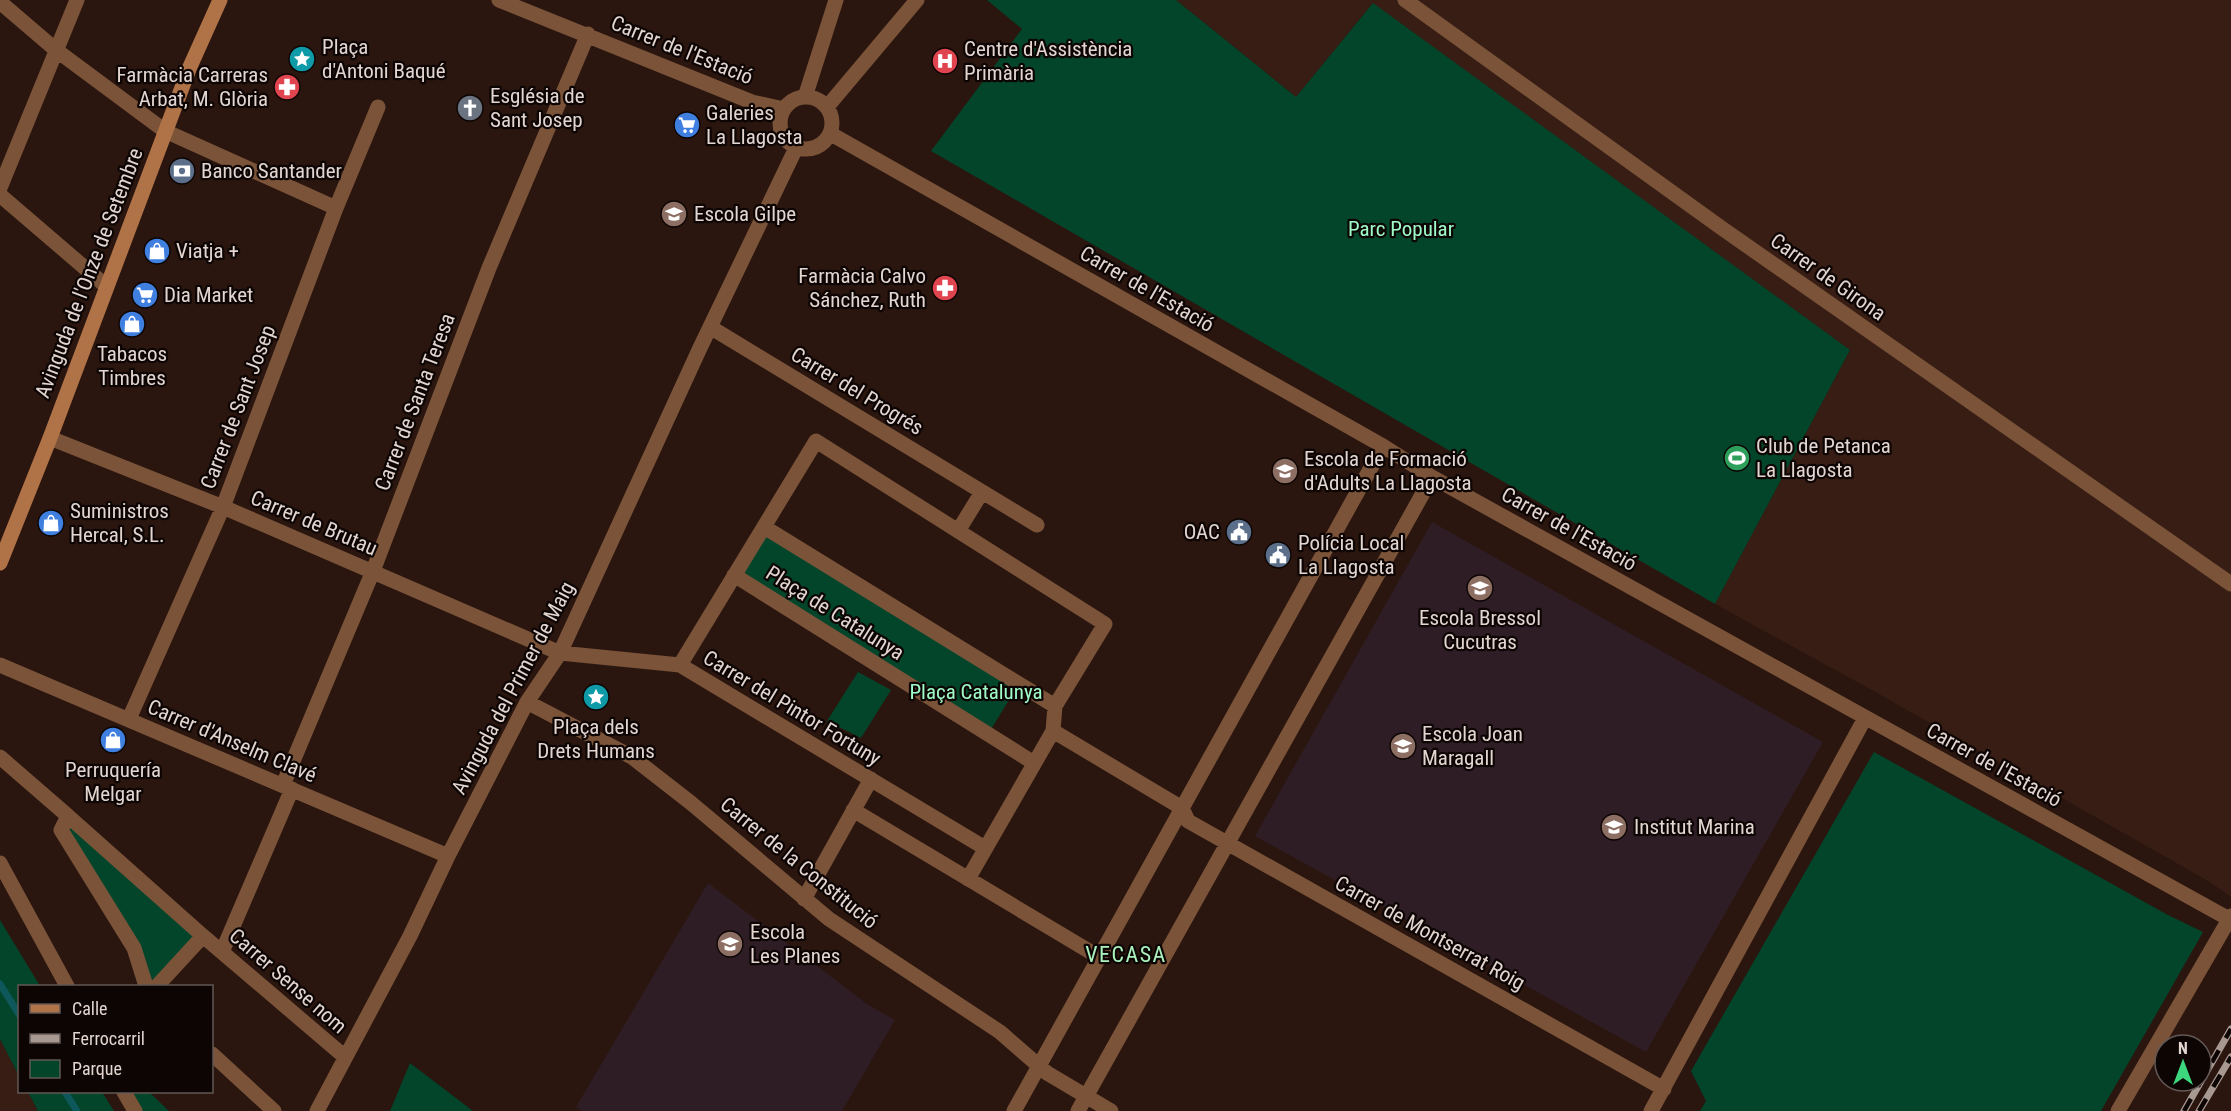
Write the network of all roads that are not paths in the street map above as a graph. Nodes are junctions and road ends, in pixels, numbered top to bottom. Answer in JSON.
{"nodes":[{"id":1,"x":77,"y":0,"type":"edge"},
{"id":2,"x":220,"y":0,"type":"edge"},
{"id":3,"x":499,"y":0,"type":"edge"},
{"id":4,"x":836,"y":0,"type":"edge"},
{"id":5,"x":917,"y":0,"type":"edge"},
{"id":6,"x":1405,"y":0,"type":"edge"},
{"id":7,"x":0,"y":2,"type":"edge"},
{"id":8,"x":588,"y":34,"type":"junction"},
{"id":9,"x":56,"y":50,"type":"junction"},
{"id":10,"x":805,"y":97,"type":"junction"},
{"id":11,"x":378,"y":107,"type":"dead end"},
{"id":12,"x":827,"y":107,"type":"junction"},
{"id":13,"x":784,"y":109,"type":"junction"},
{"id":14,"x":165,"y":131,"type":"junction"},
{"id":15,"x":831,"y":134,"type":"junction"},
{"id":16,"x":796,"y":148,"type":"junction"},
{"id":17,"x":0,"y":189,"type":"edge"},
{"id":18,"x":0,"y":195,"type":"edge"},
{"id":19,"x":336,"y":208,"type":"junction"},
{"id":20,"x":106,"y":286,"type":"junction"},
{"id":21,"x":710,"y":327,"type":"junction"},
{"id":22,"x":50,"y":438,"type":"junction"},
{"id":23,"x":1383,"y":446,"type":"junction"},
{"id":24,"x":1432,"y":477,"type":"junction"},
{"id":25,"x":982,"y":492,"type":"junction"},
{"id":26,"x":223,"y":507,"type":"junction"},
{"id":27,"x":1037,"y":525,"type":"dead end"},
{"id":28,"x":764,"y":527,"type":"junction"},
{"id":29,"x":958,"y":531,"type":"junction"},
{"id":30,"x":0,"y":563,"type":"edge"},
{"id":31,"x":373,"y":571,"type":"junction"},
{"id":32,"x":734,"y":575,"type":"junction"},
{"id":33,"x":2231,"y":584,"type":"edge"},
{"id":34,"x":560,"y":653,"type":"junction"},
{"id":35,"x":0,"y":665,"type":"edge"},
{"id":36,"x":680,"y":666,"type":"junction"},
{"id":37,"x":527,"y":702,"type":"junction"},
{"id":38,"x":1055,"y":706,"type":"junction"},
{"id":39,"x":1865,"y":718,"type":"junction"},
{"id":40,"x":129,"y":719,"type":"junction"},
{"id":41,"x":1053,"y":731,"type":"junction"},
{"id":42,"x":0,"y":757,"type":"edge"},
{"id":43,"x":1034,"y":763,"type":"junction"},
{"id":44,"x":871,"y":779,"type":"junction"},
{"id":45,"x":288,"y":787,"type":"junction"},
{"id":46,"x":1182,"y":808,"type":"junction"},
{"id":47,"x":853,"y":810,"type":"junction"},
{"id":48,"x":68,"y":816,"type":"junction"},
{"id":49,"x":1227,"y":844,"type":"junction"},
{"id":50,"x":985,"y":848,"type":"junction"},
{"id":51,"x":448,"y":856,"type":"junction"},
{"id":52,"x":0,"y":863,"type":"edge"},
{"id":53,"x":968,"y":879,"type":"junction"},
{"id":54,"x":804,"y":899,"type":"junction"},
{"id":55,"x":2230,"y":917,"type":"edge"},
{"id":56,"x":203,"y":936,"type":"junction"},
{"id":57,"x":222,"y":952,"type":"junction"},
{"id":58,"x":1099,"y":957,"type":"junction"},
{"id":59,"x":66,"y":985,"type":"edge"},
{"id":60,"x":145,"y":985,"type":"edge"},
{"id":61,"x":159,"y":985,"type":"edge"},
{"id":62,"x":213,"y":1055,"type":"edge"},
{"id":63,"x":345,"y":1057,"type":"junction"},
{"id":64,"x":1039,"y":1065,"type":"junction"},
{"id":65,"x":1664,"y":1089,"type":"junction"},
{"id":66,"x":125,"y":1093,"type":"edge"},
{"id":67,"x":1086,"y":1097,"type":"junction"},
{"id":68,"x":135,"y":1111,"type":"edge"},
{"id":69,"x":274,"y":1111,"type":"edge"},
{"id":70,"x":317,"y":1111,"type":"edge"},
{"id":71,"x":1014,"y":1111,"type":"edge"},
{"id":72,"x":1078,"y":1111,"type":"edge"},
{"id":73,"x":1111,"y":1111,"type":"edge"},
{"id":74,"x":1651,"y":1111,"type":"edge"},
{"id":75,"x":2118,"y":1111,"type":"edge"}],
"edges":[{"from":1,"to":9,"type":"street"},
{"from":2,"to":14,"type":"main road","name":"Avinguda de l'Onze de Setembre"},
{"from":3,"to":8,"type":"street","name":"Carrer de l'Estació"},
{"from":4,"to":10,"type":"street"},
{"from":5,"to":12,"type":"street"},
{"from":6,"to":33,"type":"street","name":"Carrer de Girona"},
{"from":7,"to":9,"type":"street"},
{"from":8,"to":13,"type":"street","name":"Carrer de l'Estació"},
{"from":8,"to":31,"type":"street","name":"Carrer de Santa Teresa"},
{"from":9,"to":14,"type":"street"},
{"from":9,"to":17,"type":"street"},
{"from":10,"to":12,"type":"street"},
{"from":10,"to":13,"type":"street"},
{"from":11,"to":19,"type":"street","name":"Carrer de Sant Josep"},
{"from":12,"to":15,"type":"street"},
{"from":13,"to":16,"type":"street"},
{"from":14,"to":19,"type":"street"},
{"from":14,"to":20,"type":"main road","name":"Avinguda de l'Onze de Setembre"},
{"from":15,"to":16,"type":"street"},
{"from":15,"to":23,"type":"street","name":"Carrer de l'Estació"},
{"from":16,"to":21,"type":"street","name":"Avinguda del Primer de Maig"},
{"from":18,"to":20,"type":"street"},
{"from":19,"to":26,"type":"street","name":"Carrer de Sant Josep"},
{"from":20,"to":22,"type":"main road","name":"Avinguda de l'Onze de Setembre"},
{"from":21,"to":25,"type":"street","name":"Carrer del Progrés"},
{"from":21,"to":34,"type":"street","name":"Avinguda del Primer de Maig"},
{"from":22,"to":26,"type":"street","name":"Carrer de Brutau"},
{"from":22,"to":30,"type":"main road","name":"Avinguda de l'Onze de Setembre"},
{"from":23,"to":24,"type":"street","name":"Carrer de l'Estació"},
{"from":23,"to":46,"type":"street"},
{"from":24,"to":39,"type":"street","name":"Carrer de l'Estació"},
{"from":24,"to":49,"type":"street"},
{"from":25,"to":27,"type":"street","name":"Carrer del Progrés"},
{"from":25,"to":29,"type":"street"},
{"from":26,"to":31,"type":"street","name":"Carrer de Brutau"},
{"from":26,"to":40,"type":"street","name":"Carrer de Sant Josep"},
{"from":28,"to":29,"type":"street"},
{"from":28,"to":32,"type":"street"},
{"from":28,"to":38,"type":"street","name":"Plaça de Catalunya"},
{"from":29,"to":38,"type":"street"},
{"from":31,"to":34,"type":"street","name":"Carrer de Brutau"},
{"from":31,"to":45,"type":"street","name":"Carrer de Santa Teresa"},
{"from":32,"to":36,"type":"street"},
{"from":32,"to":43,"type":"street","name":"Plaça de Catalunya"},
{"from":34,"to":36,"type":"street","name":"Carrer del Pintor Fortuny"},
{"from":34,"to":37,"type":"street","name":"Avinguda del Primer de Maig"},
{"from":35,"to":40,"type":"street","name":"Carrer d'Anselm Clavé"},
{"from":36,"to":44,"type":"street","name":"Carrer del Pintor Fortuny"},
{"from":37,"to":51,"type":"street","name":"Avinguda del Primer de Maig"},
{"from":37,"to":54,"type":"street","name":"Carrer de la Constitució"},
{"from":38,"to":41,"type":"street"},
{"from":39,"to":55,"type":"street","name":"Carrer de l'Estació"},
{"from":39,"to":65,"type":"street"},
{"from":40,"to":45,"type":"street","name":"Carrer d'Anselm Clavé"},
{"from":41,"to":43,"type":"street"},
{"from":41,"to":46,"type":"street","name":"Carrer de Montserrat Roig"},
{"from":42,"to":48,"type":"street","name":"Carrer Sense nom"},
{"from":43,"to":50,"type":"street"},
{"from":44,"to":47,"type":"street"},
{"from":44,"to":50,"type":"street","name":"Carrer del Pintor Fortuny"},
{"from":45,"to":51,"type":"street","name":"Carrer d'Anselm Clavé"},
{"from":45,"to":57,"type":"street","name":"Carrer de Santa Teresa"},
{"from":46,"to":49,"type":"street","name":"Carrer de Montserrat Roig"},
{"from":46,"to":58,"type":"street"},
{"from":47,"to":53,"type":"street"},
{"from":47,"to":54,"type":"street"},
{"from":48,"to":56,"type":"street","name":"Carrer Sense nom"},
{"from":48,"to":60,"type":"street"},
{"from":49,"to":65,"type":"street","name":"Carrer de Montserrat Roig"},
{"from":49,"to":67,"type":"street"},
{"from":50,"to":53,"type":"street"},
{"from":51,"to":63,"type":"street","name":"Avinguda del Primer de Maig"},
{"from":52,"to":59,"type":"street"},
{"from":53,"to":58,"type":"street"},
{"from":54,"to":64,"type":"street","name":"Carrer de la Constitució"},
{"from":55,"to":75,"type":"street"},
{"from":56,"to":57,"type":"street","name":"Carrer Sense nom"},
{"from":56,"to":61,"type":"street"},
{"from":57,"to":63,"type":"street","name":"Carrer Sense nom"},
{"from":58,"to":64,"type":"street"},
{"from":62,"to":69,"type":"street"},
{"from":63,"to":70,"type":"street","name":"Avinguda del Primer de Maig"},
{"from":64,"to":67,"type":"street","name":"Carrer de la Constitució"},
{"from":64,"to":71,"type":"street"},
{"from":65,"to":74,"type":"street"},
{"from":66,"to":68,"type":"street"},
{"from":67,"to":72,"type":"street"},
{"from":67,"to":73,"type":"street","name":"Carrer de la Constitució"}]}
